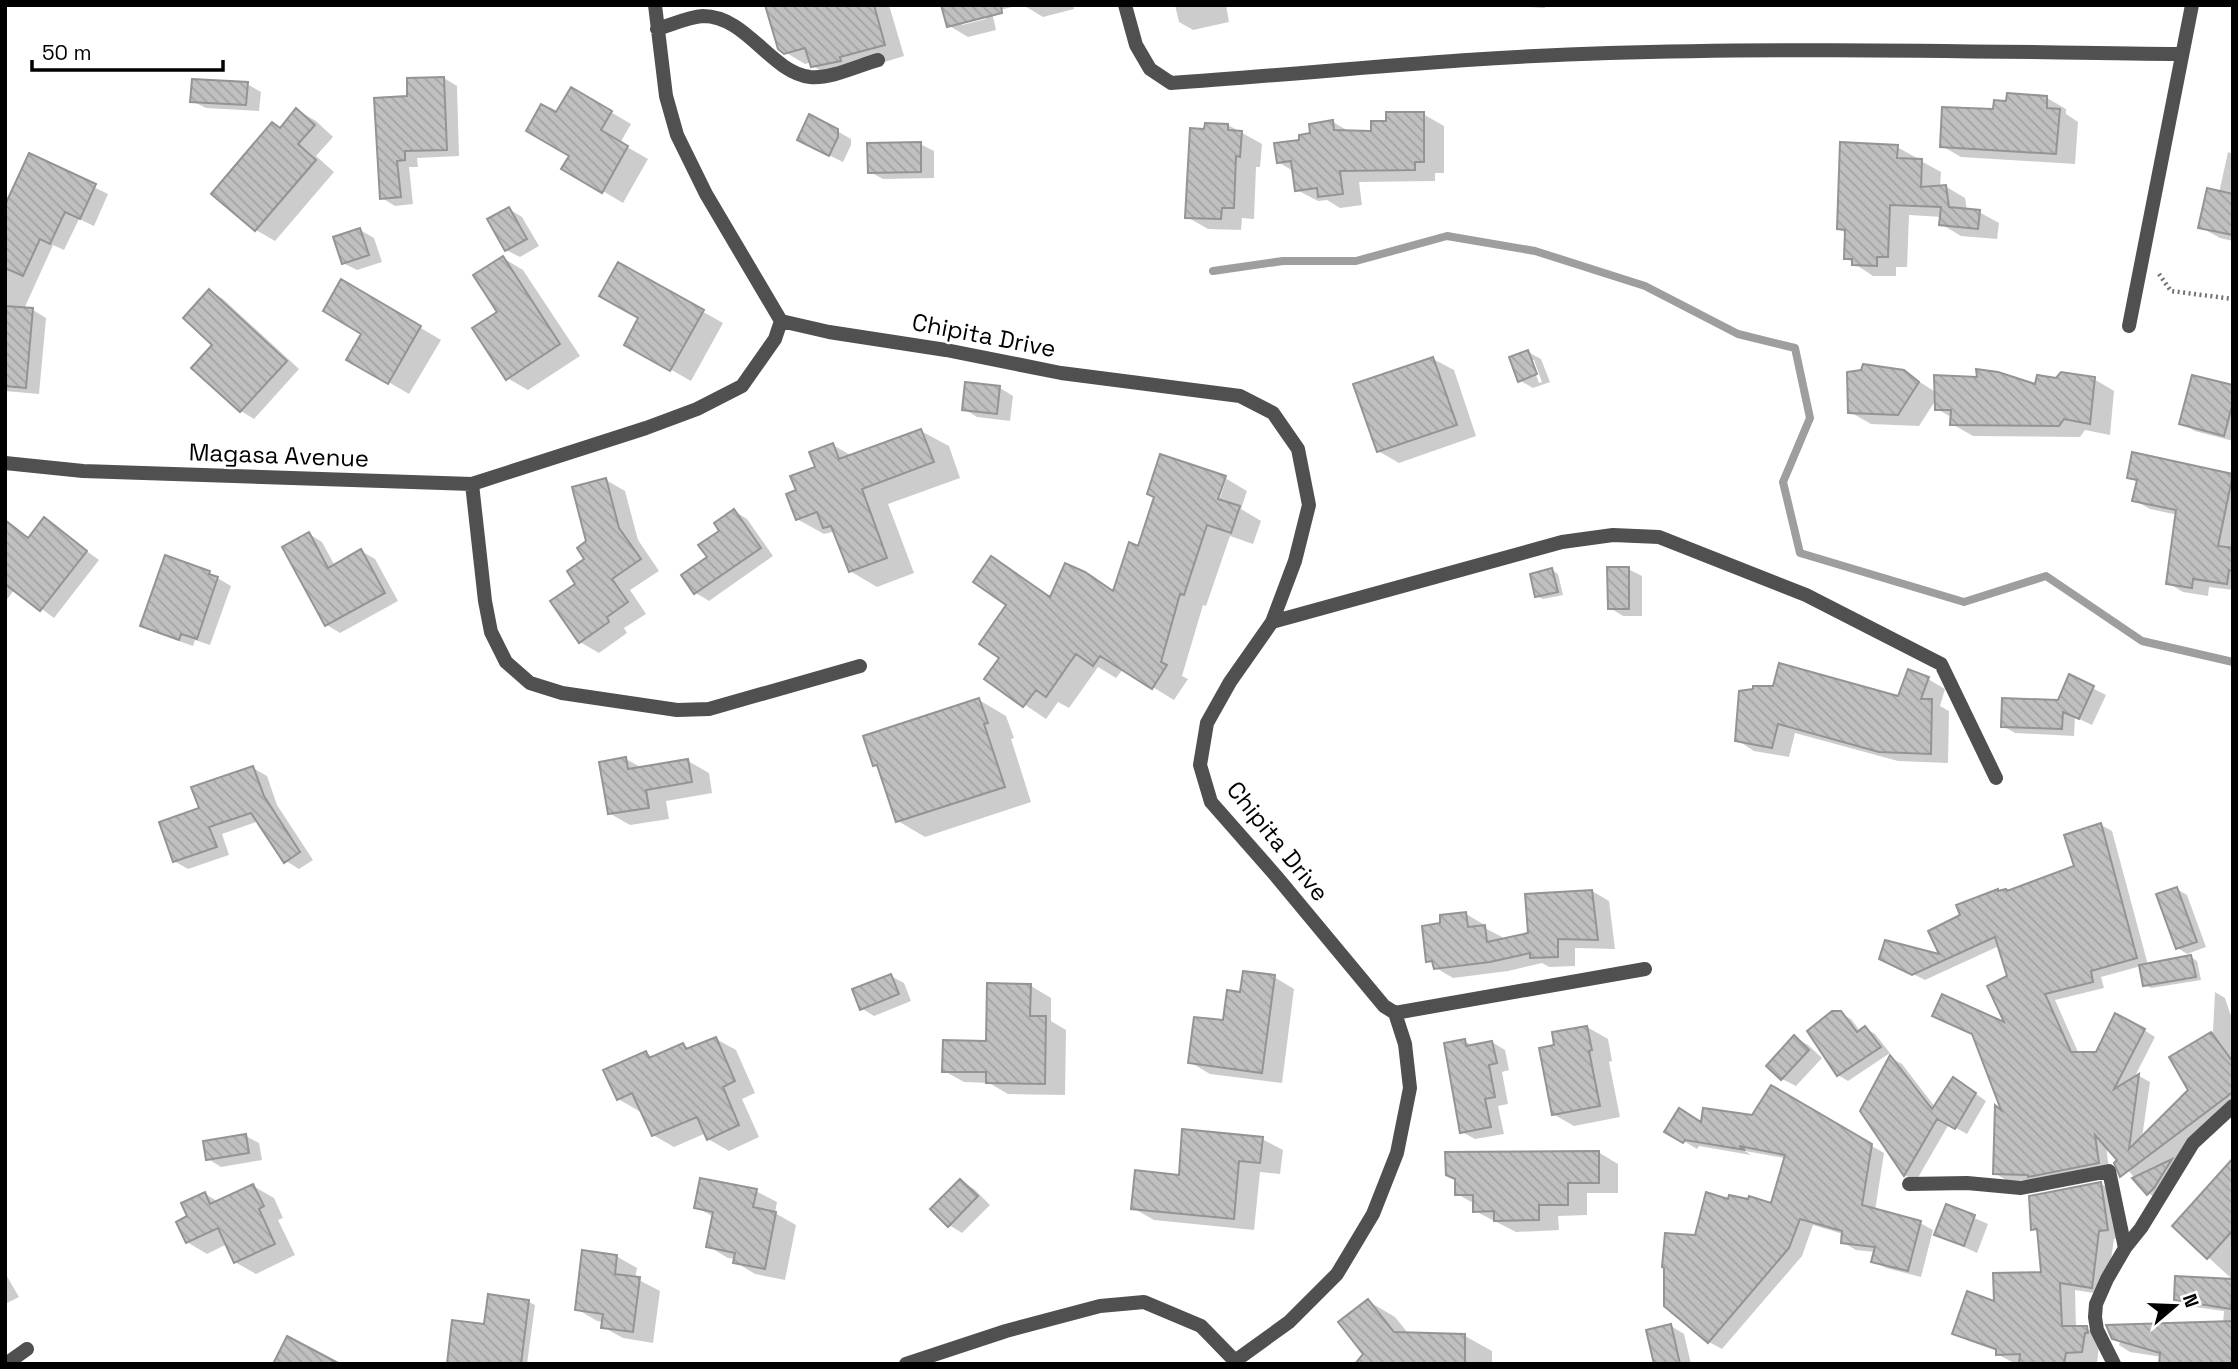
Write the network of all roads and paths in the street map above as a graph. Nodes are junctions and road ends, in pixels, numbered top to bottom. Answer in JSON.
{"nodes":[{"id":1,"x":655,"y":5,"type":"edge"},
{"id":2,"x":1125,"y":5,"type":"edge"},
{"id":3,"x":2192,"y":5,"type":"edge"},
{"id":4,"x":657,"y":29,"type":"junction"},
{"id":5,"x":2181,"y":54,"type":"junction"},
{"id":6,"x":878,"y":60,"type":"dead end"},
{"id":7,"x":2143,"y":252,"type":"junction"},
{"id":8,"x":2233,"y":299,"type":"edge"},
{"id":9,"x":781,"y":321,"type":"junction"},
{"id":10,"x":2129,"y":326,"type":"dead end"},
{"id":11,"x":5,"y":463,"type":"edge"},
{"id":12,"x":472,"y":484,"type":"junction"},
{"id":13,"x":1272,"y":622,"type":"junction"},
{"id":14,"x":860,"y":666,"type":"dead end"},
{"id":15,"x":1996,"y":778,"type":"dead end"},
{"id":16,"x":1645,"y":969,"type":"dead end"},
{"id":17,"x":1395,"y":1013,"type":"junction"},
{"id":18,"x":2233,"y":1106,"type":"edge"},
{"id":19,"x":1909,"y":1184,"type":"dead end"},
{"id":20,"x":2125,"y":1248,"type":"junction"},
{"id":21,"x":27,"y":1349,"type":"dead end"},
{"id":22,"x":1235,"y":1362,"type":"edge"},
{"id":23,"x":6,"y":1364,"type":"edge"},
{"id":24,"x":906,"y":1364,"type":"edge"},
{"id":25,"x":2114,"y":1364,"type":"edge"}],
"edges":[{"from":1,"to":4,"type":"street"},
{"from":2,"to":5,"type":"street"},
{"from":3,"to":5,"type":"street"},
{"from":4,"to":6,"type":"street"},
{"from":4,"to":9,"type":"street"},
{"from":5,"to":7,"type":"street"},
{"from":7,"to":8,"type":"path"},
{"from":7,"to":10,"type":"street"},
{"from":9,"to":12,"type":"street","name":"Magasa Avenue"},
{"from":9,"to":13,"type":"street","name":"Chipita Drive"},
{"from":11,"to":12,"type":"street","name":"Magasa Avenue"},
{"from":12,"to":14,"type":"street"},
{"from":13,"to":15,"type":"street"},
{"from":13,"to":17,"type":"street","name":"Chipita Drive"},
{"from":16,"to":17,"type":"street"},
{"from":17,"to":22,"type":"street","name":"Chipita Drive"},
{"from":18,"to":20,"type":"street"},
{"from":19,"to":20,"type":"street"},
{"from":20,"to":25,"type":"street"},
{"from":21,"to":23,"type":"street"},
{"from":22,"to":24,"type":"street"}]}
